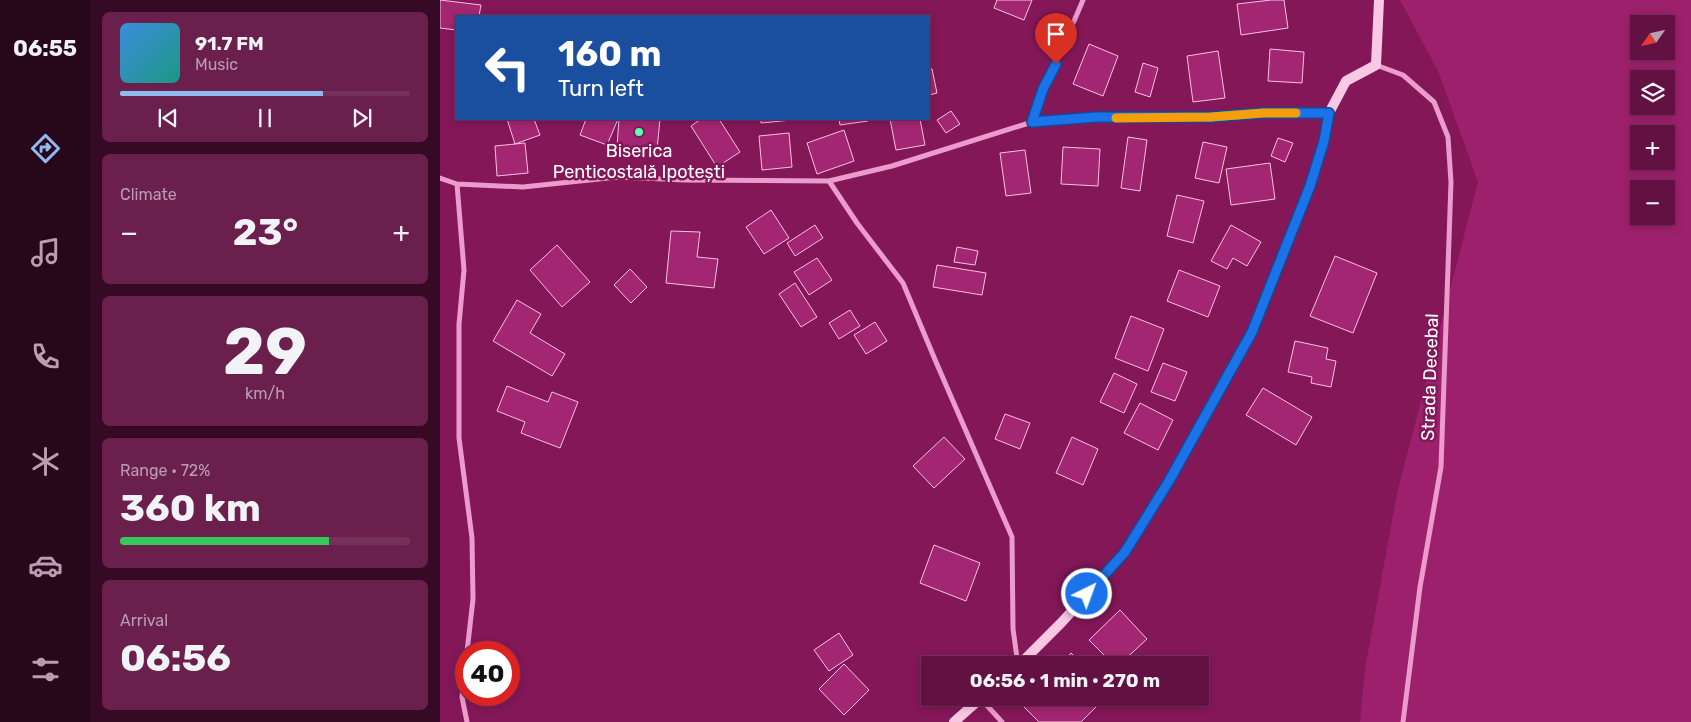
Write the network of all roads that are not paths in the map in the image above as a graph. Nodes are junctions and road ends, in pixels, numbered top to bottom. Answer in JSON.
{"nodes":[{"id":1,"x":1083,"y":0,"type":"edge"},
{"id":2,"x":1379,"y":0,"type":"edge"},
{"id":3,"x":1376,"y":65,"type":"junction"},
{"id":4,"x":1329,"y":113,"type":"junction"},
{"id":5,"x":1032,"y":122,"type":"junction"},
{"id":6,"x":440,"y":178,"type":"edge"},
{"id":7,"x":829,"y":181,"type":"junction"},
{"id":8,"x":457,"y":184,"type":"junction"},
{"id":9,"x":468,"y":641,"type":"edge"},
{"id":10,"x":1017,"y":656,"type":"edge"},
{"id":11,"x":1027,"y":656,"type":"edge"},
{"id":12,"x":464,"y":706,"type":"edge"},
{"id":13,"x":972,"y":706,"type":"edge"},
{"id":14,"x":988,"y":706,"type":"edge"},
{"id":15,"x":468,"y":722,"type":"edge"},
{"id":16,"x":954,"y":722,"type":"edge"},
{"id":17,"x":1002,"y":722,"type":"edge"},
{"id":18,"x":1403,"y":722,"type":"edge"}],
"edges":[{"from":1,"to":5,"type":"street"},
{"from":2,"to":3,"type":"street"},
{"from":3,"to":4,"type":"street"},
{"from":3,"to":18,"type":"street","name":"Strada Decebal"},
{"from":4,"to":5,"type":"street"},
{"from":4,"to":11,"type":"street"},
{"from":5,"to":7,"type":"street"},
{"from":6,"to":8,"type":"street"},
{"from":7,"to":8,"type":"street"},
{"from":7,"to":10,"type":"street"},
{"from":8,"to":9,"type":"street"},
{"from":12,"to":15,"type":"street"},
{"from":13,"to":16,"type":"street"},
{"from":14,"to":17,"type":"street"}]}
